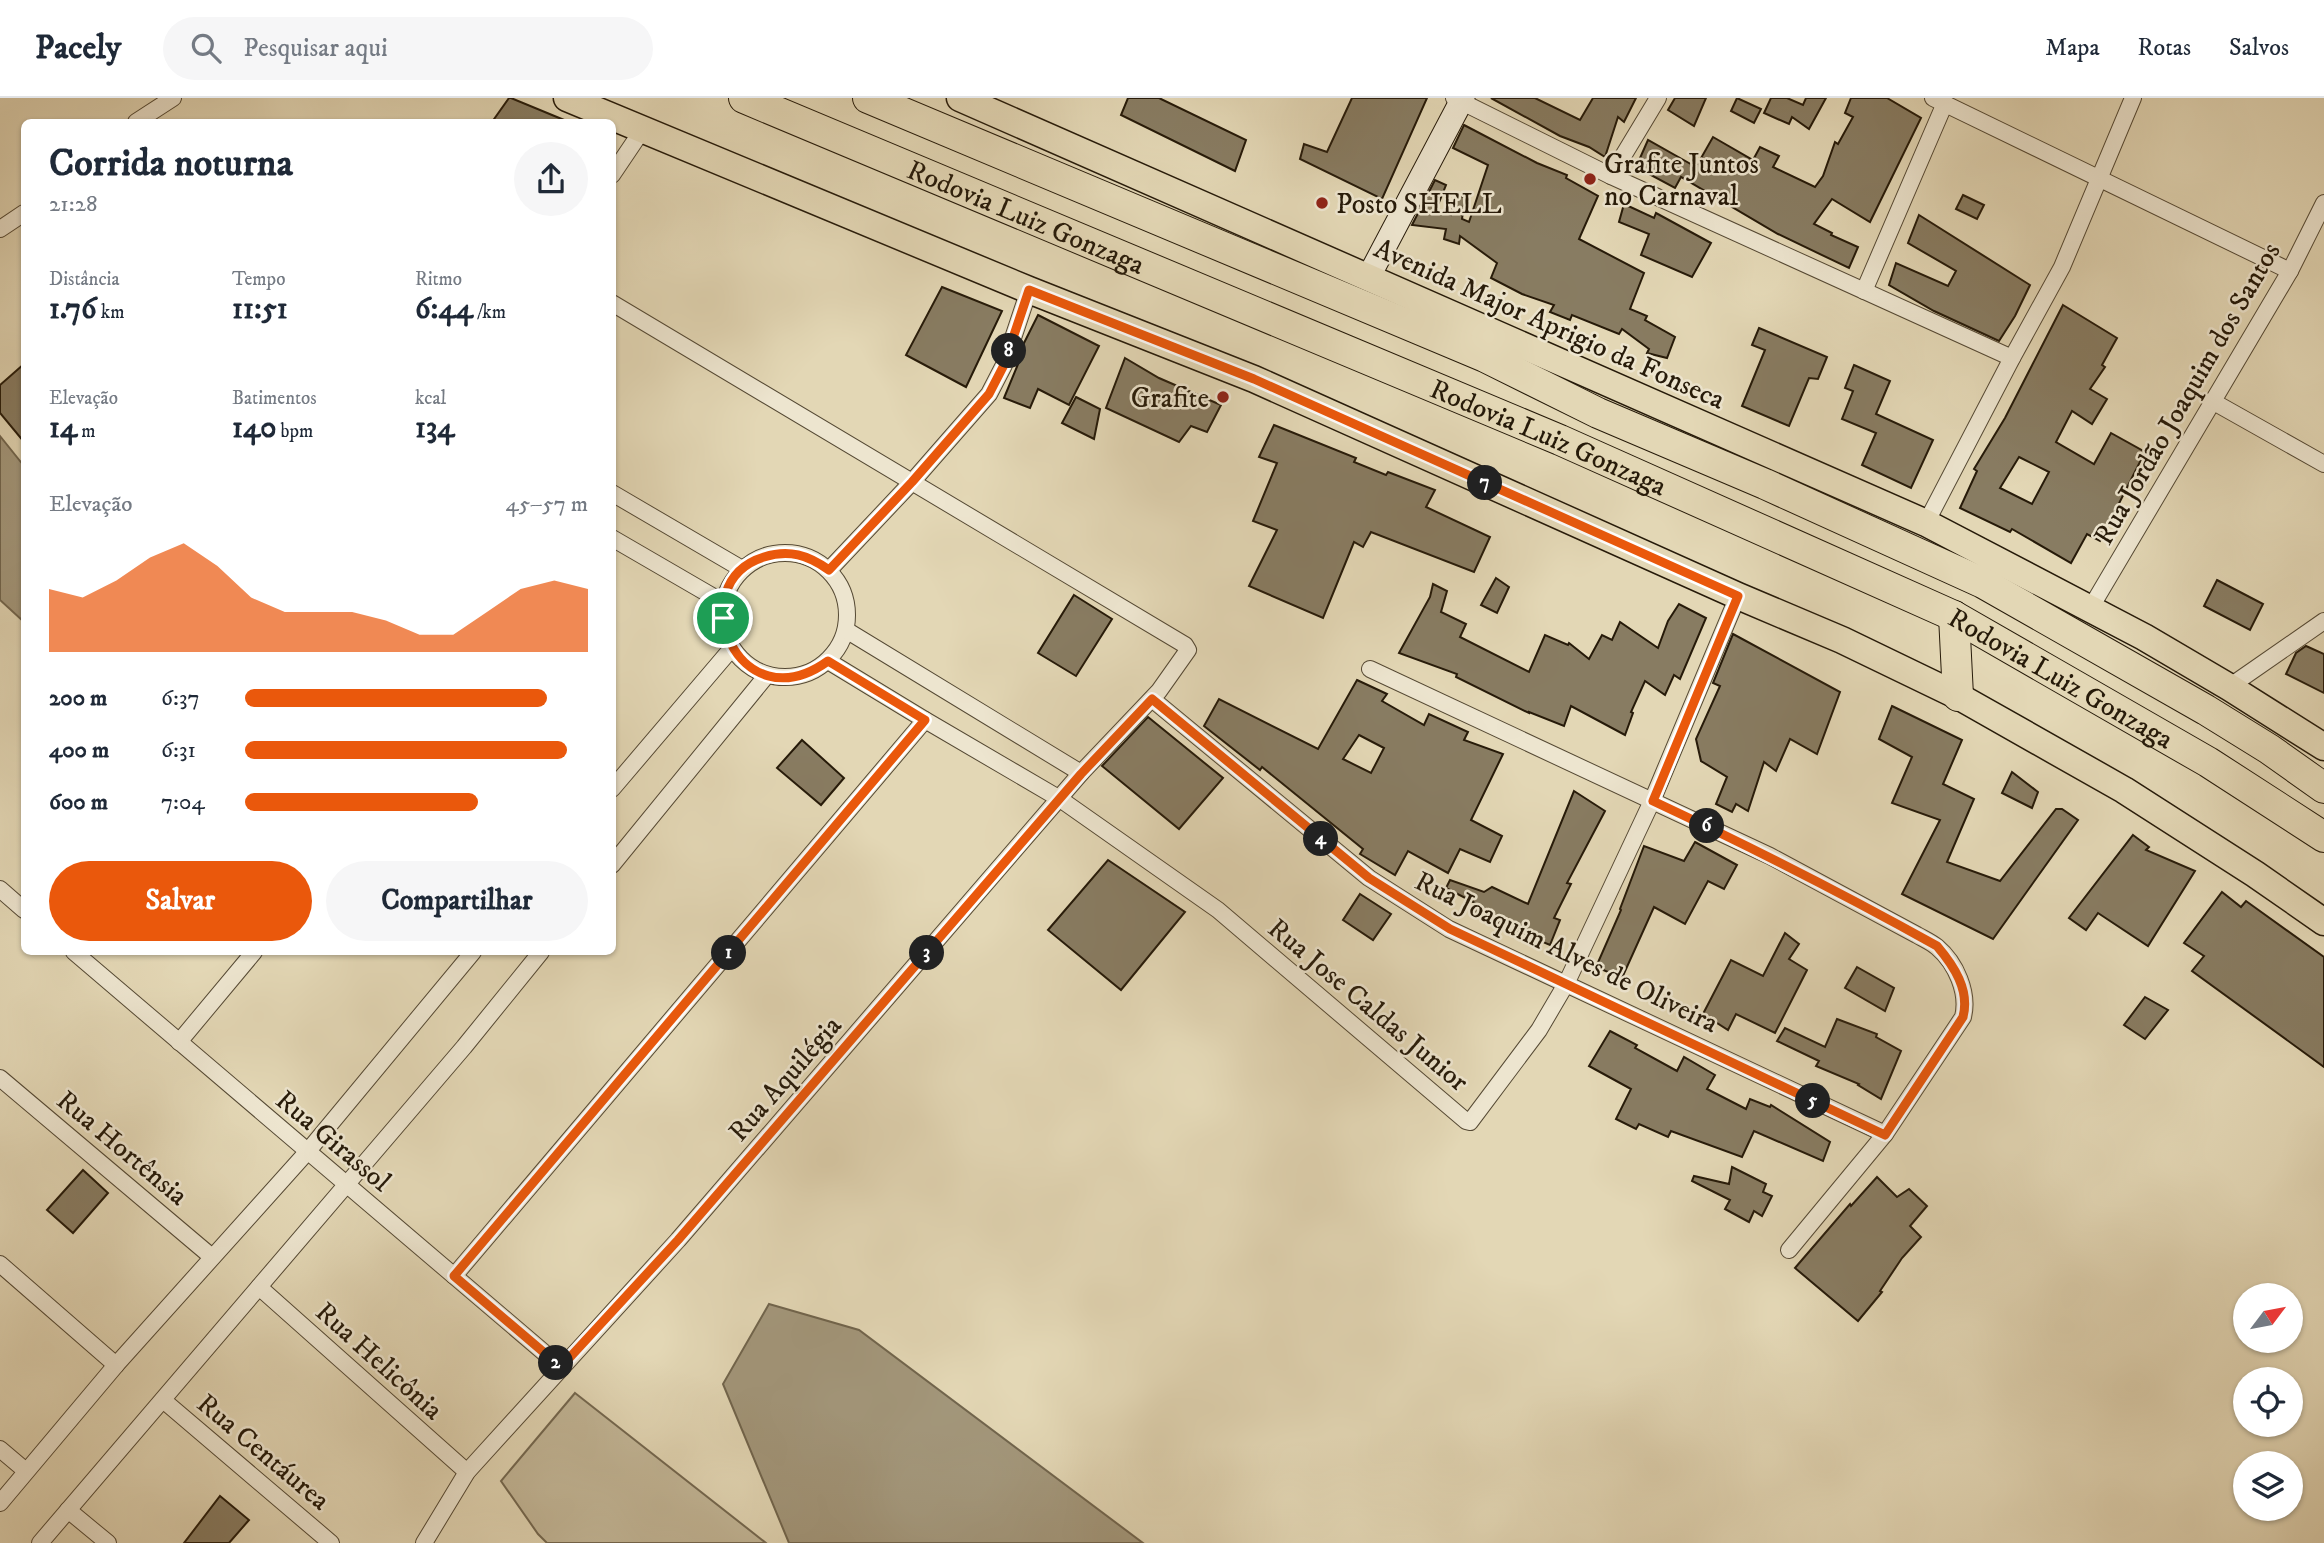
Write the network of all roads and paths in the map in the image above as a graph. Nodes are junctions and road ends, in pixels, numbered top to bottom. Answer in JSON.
{"nodes":[{"id":1,"x":173,"y":98,"type":"edge"},
{"id":2,"x":567,"y":98,"type":"edge"},
{"id":3,"x":744,"y":98,"type":"edge"},
{"id":4,"x":868,"y":98,"type":"edge"},
{"id":5,"x":960,"y":98,"type":"edge"},
{"id":6,"x":1658,"y":98,"type":"edge"},
{"id":7,"x":2133,"y":98,"type":"edge"},
{"id":8,"x":1460,"y":99,"type":"edge"},
{"id":9,"x":1939,"y":101,"type":"edge"},
{"id":10,"x":141,"y":119,"type":"edge"},
{"id":11,"x":643,"y":129,"type":"junction"},
{"id":12,"x":616,"y":169,"type":"edge"},
{"id":13,"x":1611,"y":176,"type":"junction"},
{"id":14,"x":2098,"y":179,"type":"junction"},
{"id":15,"x":2324,"y":204,"type":"edge"},
{"id":16,"x":21,"y":214,"type":"edge"},
{"id":17,"x":0,"y":229,"type":"edge"},
{"id":18,"x":2290,"y":271,"type":"junction"},
{"id":19,"x":1368,"y":278,"type":"junction"},
{"id":20,"x":1029,"y":290,"type":"junction"},
{"id":21,"x":1864,"y":290,"type":"junction"},
{"id":22,"x":616,"y":305,"type":"edge"},
{"id":23,"x":2011,"y":358,"type":"junction"},
{"id":24,"x":2212,"y":401,"type":"junction"},
{"id":25,"x":2324,"y":464,"type":"edge"},
{"id":26,"x":912,"y":482,"type":"junction"},
{"id":27,"x":616,"y":495,"type":"edge"},
{"id":28,"x":1926,"y":523,"type":"junction"},
{"id":29,"x":616,"y":540,"type":"edge"},
{"id":30,"x":742,"y":569,"type":"junction"},
{"id":31,"x":829,"y":570,"type":"junction"},
{"id":32,"x":1738,"y":596,"type":"junction"},
{"id":33,"x":724,"y":603,"type":"junction"},
{"id":34,"x":2090,"y":609,"type":"junction"},
{"id":35,"x":1954,"y":616,"type":"junction"},
{"id":36,"x":2324,"y":621,"type":"edge"},
{"id":37,"x":846,"y":630,"type":"junction"},
{"id":38,"x":732,"y":648,"type":"junction"},
{"id":39,"x":828,"y":661,"type":"junction"},
{"id":40,"x":1370,"y":668,"type":"dead end"},
{"id":41,"x":767,"y":675,"type":"junction"},
{"id":42,"x":2229,"y":687,"type":"junction"},
{"id":43,"x":1958,"y":696,"type":"junction"},
{"id":44,"x":1152,"y":699,"type":"junction"},
{"id":45,"x":925,"y":720,"type":"junction"},
{"id":46,"x":2324,"y":747,"type":"edge"},
{"id":47,"x":1081,"y":774,"type":"junction"},
{"id":48,"x":616,"y":784,"type":"edge"},
{"id":49,"x":2324,"y":788,"type":"edge"},
{"id":50,"x":1060,"y":799,"type":"junction"},
{"id":51,"x":1653,"y":801,"type":"junction"},
{"id":52,"x":2324,"y":836,"type":"edge"},
{"id":53,"x":616,"y":860,"type":"edge"},
{"id":54,"x":0,"y":889,"type":"edge"},
{"id":55,"x":21,"y":907,"type":"edge"},
{"id":56,"x":2324,"y":922,"type":"edge"},
{"id":57,"x":78,"y":955,"type":"edge"},
{"id":58,"x":252,"y":955,"type":"edge"},
{"id":59,"x":471,"y":955,"type":"edge"},
{"id":60,"x":539,"y":955,"type":"edge"},
{"id":61,"x":1566,"y":984,"type":"junction"},
{"id":62,"x":179,"y":1042,"type":"junction"},
{"id":63,"x":0,"y":1078,"type":"edge"},
{"id":64,"x":1885,"y":1135,"type":"junction"},
{"id":65,"x":308,"y":1152,"type":"junction"},
{"id":66,"x":347,"y":1185,"type":"junction"},
{"id":67,"x":1789,"y":1250,"type":"dead end"},
{"id":68,"x":212,"y":1257,"type":"junction"},
{"id":69,"x":0,"y":1264,"type":"edge"},
{"id":70,"x":454,"y":1276,"type":"junction"},
{"id":71,"x":259,"y":1287,"type":"junction"},
{"id":72,"x":116,"y":1365,"type":"junction"},
{"id":73,"x":561,"y":1367,"type":"junction"},
{"id":74,"x":163,"y":1400,"type":"junction"},
{"id":75,"x":0,"y":1448,"type":"edge"},
{"id":76,"x":26,"y":1471,"type":"junction"},
{"id":77,"x":467,"y":1472,"type":"junction"},
{"id":78,"x":0,"y":1503,"type":"edge"},
{"id":79,"x":68,"y":1510,"type":"junction"},
{"id":80,"x":40,"y":1543,"type":"edge"},
{"id":81,"x":108,"y":1543,"type":"edge"},
{"id":82,"x":331,"y":1543,"type":"edge"},
{"id":83,"x":424,"y":1543,"type":"edge"}],
"edges":[{"from":1,"to":10,"type":"street"},
{"from":2,"to":11,"type":"main road"},
{"from":3,"to":35,"type":"highway","name":"Rodovia Luiz Gonzaga"},
{"from":4,"to":49,"type":"highway","name":"Rodovia Luiz Gonzaga"},
{"from":5,"to":19,"type":"main road","name":"Avenida Major Aprigio da Fonseca"},
{"from":6,"to":13,"type":"street"},
{"from":7,"to":14,"type":"street"},
{"from":8,"to":13,"type":"street"},
{"from":8,"to":19,"type":"main road"},
{"from":9,"to":14,"type":"street"},
{"from":9,"to":21,"type":"street"},
{"from":11,"to":12,"type":"street"},
{"from":11,"to":20,"type":"main road"},
{"from":13,"to":21,"type":"street"},
{"from":14,"to":18,"type":"street"},
{"from":14,"to":23,"type":"street"},
{"from":15,"to":18,"type":"street","name":"Rua Jordão Joaquim dos Santos"},
{"from":16,"to":17,"type":"street"},
{"from":18,"to":24,"type":"street","name":"Rua Jordão Joaquim dos Santos"},
{"from":19,"to":28,"type":"main road","name":"Avenida Major Aprigio da Fonseca"},
{"from":20,"to":26,"type":"street"},
{"from":20,"to":32,"type":"main road"},
{"from":21,"to":23,"type":"street"},
{"from":22,"to":26,"type":"street"},
{"from":23,"to":28,"type":"street"},
{"from":24,"to":25,"type":"street"},
{"from":24,"to":34,"type":"street","name":"Rua Jordão Joaquim dos Santos"},
{"from":26,"to":31,"type":"street"},
{"from":26,"to":44,"type":"street","name":"Rua Aquilégia"},
{"from":27,"to":30,"type":"street"},
{"from":28,"to":34,"type":"main road","name":"Avenida Major Aprigio da Fonseca"},
{"from":29,"to":33,"type":"street"},
{"from":30,"to":31,"type":"street"},
{"from":30,"to":33,"type":"street"},
{"from":31,"to":37,"type":"street"},
{"from":32,"to":43,"type":"main road"},
{"from":32,"to":51,"type":"street","name":"Rua Jose Caldas Junior"},
{"from":33,"to":38,"type":"street"},
{"from":34,"to":42,"type":"main road","name":"Avenida Major Aprigio da Fonseca"},
{"from":35,"to":43,"type":"highway"},
{"from":35,"to":52,"type":"highway","name":"Rodovia Luiz Gonzaga"},
{"from":36,"to":42,"type":"street"},
{"from":37,"to":39,"type":"street"},
{"from":37,"to":47,"type":"street"},
{"from":38,"to":41,"type":"street"},
{"from":38,"to":48,"type":"street"},
{"from":39,"to":41,"type":"street"},
{"from":39,"to":45,"type":"street"},
{"from":40,"to":51,"type":"street"},
{"from":41,"to":53,"type":"street"},
{"from":42,"to":46,"type":"main road","name":"Avenida Major Aprigio da Fonseca"},
{"from":43,"to":56,"type":"main road"},
{"from":44,"to":47,"type":"street","name":"Rua Aquilégia"},
{"from":44,"to":61,"type":"street","name":"Rua Joaquim Alves de Oliveira"},
{"from":45,"to":50,"type":"street"},
{"from":45,"to":70,"type":"street"},
{"from":47,"to":50,"type":"street","name":"Rua Aquilégia"},
{"from":50,"to":61,"type":"street","name":"Rua Jose Caldas Junior"},
{"from":50,"to":73,"type":"street","name":"Rua Aquilégia"},
{"from":51,"to":61,"type":"street","name":"Rua Jose Caldas Junior"},
{"from":51,"to":64,"type":"street"},
{"from":54,"to":55,"type":"street"},
{"from":57,"to":62,"type":"street","name":"Rua Girassol"},
{"from":58,"to":62,"type":"street"},
{"from":59,"to":65,"type":"street"},
{"from":60,"to":66,"type":"street"},
{"from":61,"to":64,"type":"street","name":"Rua Joaquim Alves de Oliveira"},
{"from":62,"to":65,"type":"street","name":"Rua Girassol"},
{"from":63,"to":68,"type":"street","name":"Rua Hortênsia"},
{"from":64,"to":67,"type":"street"},
{"from":65,"to":66,"type":"street","name":"Rua Girassol"},
{"from":65,"to":68,"type":"street"},
{"from":66,"to":70,"type":"street","name":"Rua Girassol"},
{"from":66,"to":71,"type":"street"},
{"from":68,"to":72,"type":"street"},
{"from":69,"to":72,"type":"street"},
{"from":70,"to":73,"type":"street","name":"Rua Girassol"},
{"from":71,"to":74,"type":"street"},
{"from":71,"to":77,"type":"street","name":"Rua Helicônia"},
{"from":72,"to":76,"type":"street"},
{"from":73,"to":77,"type":"street","name":"Rua Aquilégia"},
{"from":74,"to":79,"type":"street"},
{"from":74,"to":82,"type":"street","name":"Rua Centáurea"},
{"from":75,"to":76,"type":"street"},
{"from":76,"to":78,"type":"street"},
{"from":77,"to":83,"type":"street","name":"Rua Aquilégia"},
{"from":79,"to":80,"type":"street"},
{"from":79,"to":81,"type":"street"}]}
